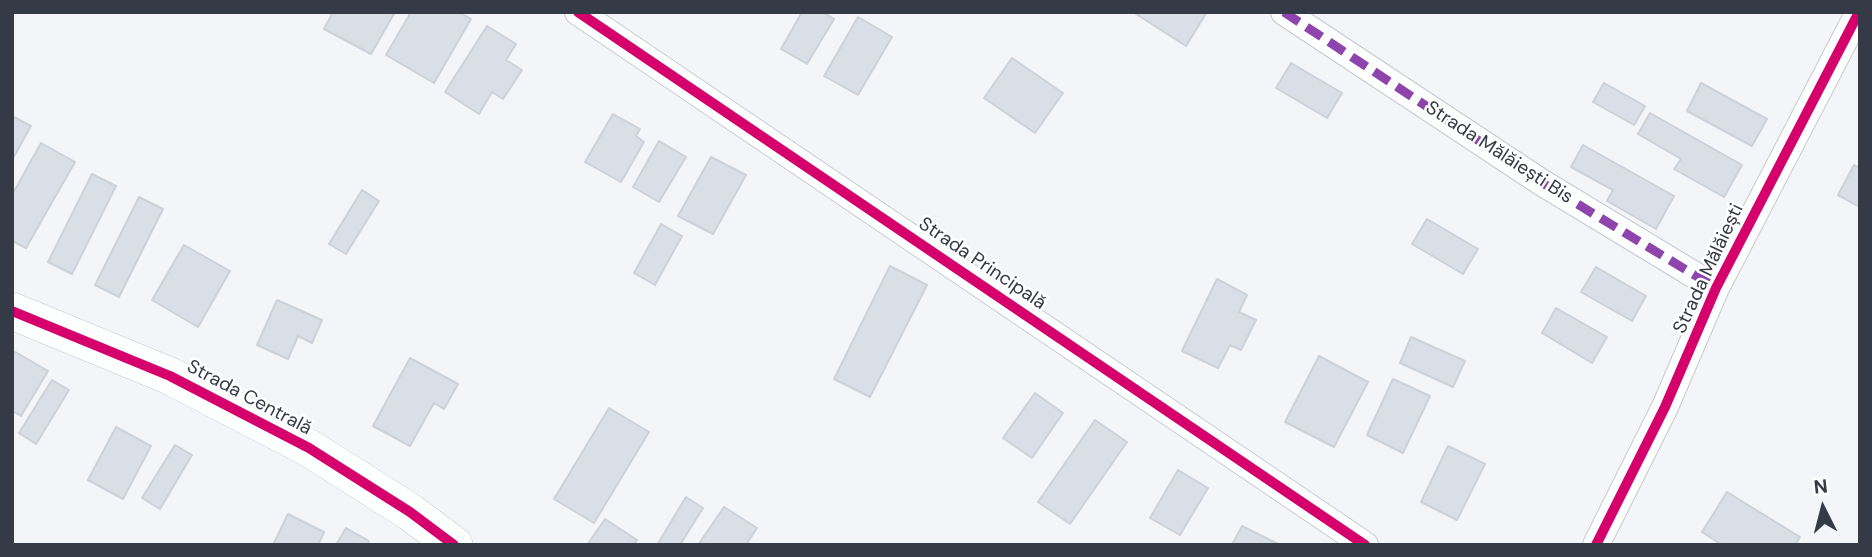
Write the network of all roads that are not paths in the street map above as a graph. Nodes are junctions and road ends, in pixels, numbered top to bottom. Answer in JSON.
{"nodes":[{"id":1,"x":578,"y":12,"type":"edge"},
{"id":2,"x":1284,"y":12,"type":"edge"},
{"id":3,"x":1859,"y":12,"type":"edge"},
{"id":4,"x":1716,"y":288,"type":"junction"},
{"id":5,"x":12,"y":311,"type":"edge"},
{"id":6,"x":454,"y":545,"type":"edge"},
{"id":7,"x":1366,"y":545,"type":"edge"},
{"id":8,"x":1596,"y":545,"type":"edge"}],
"edges":[{"from":1,"to":7,"type":"street","name":"Strada Principală"},
{"from":2,"to":4,"type":"street","name":"Strada Mălăiești Bis"},
{"from":3,"to":4,"type":"street","name":"Strada Mălăiești"},
{"from":4,"to":8,"type":"street","name":"Strada Mălăiești"},
{"from":5,"to":6,"type":"main road","name":"Strada Centrală"}]}
